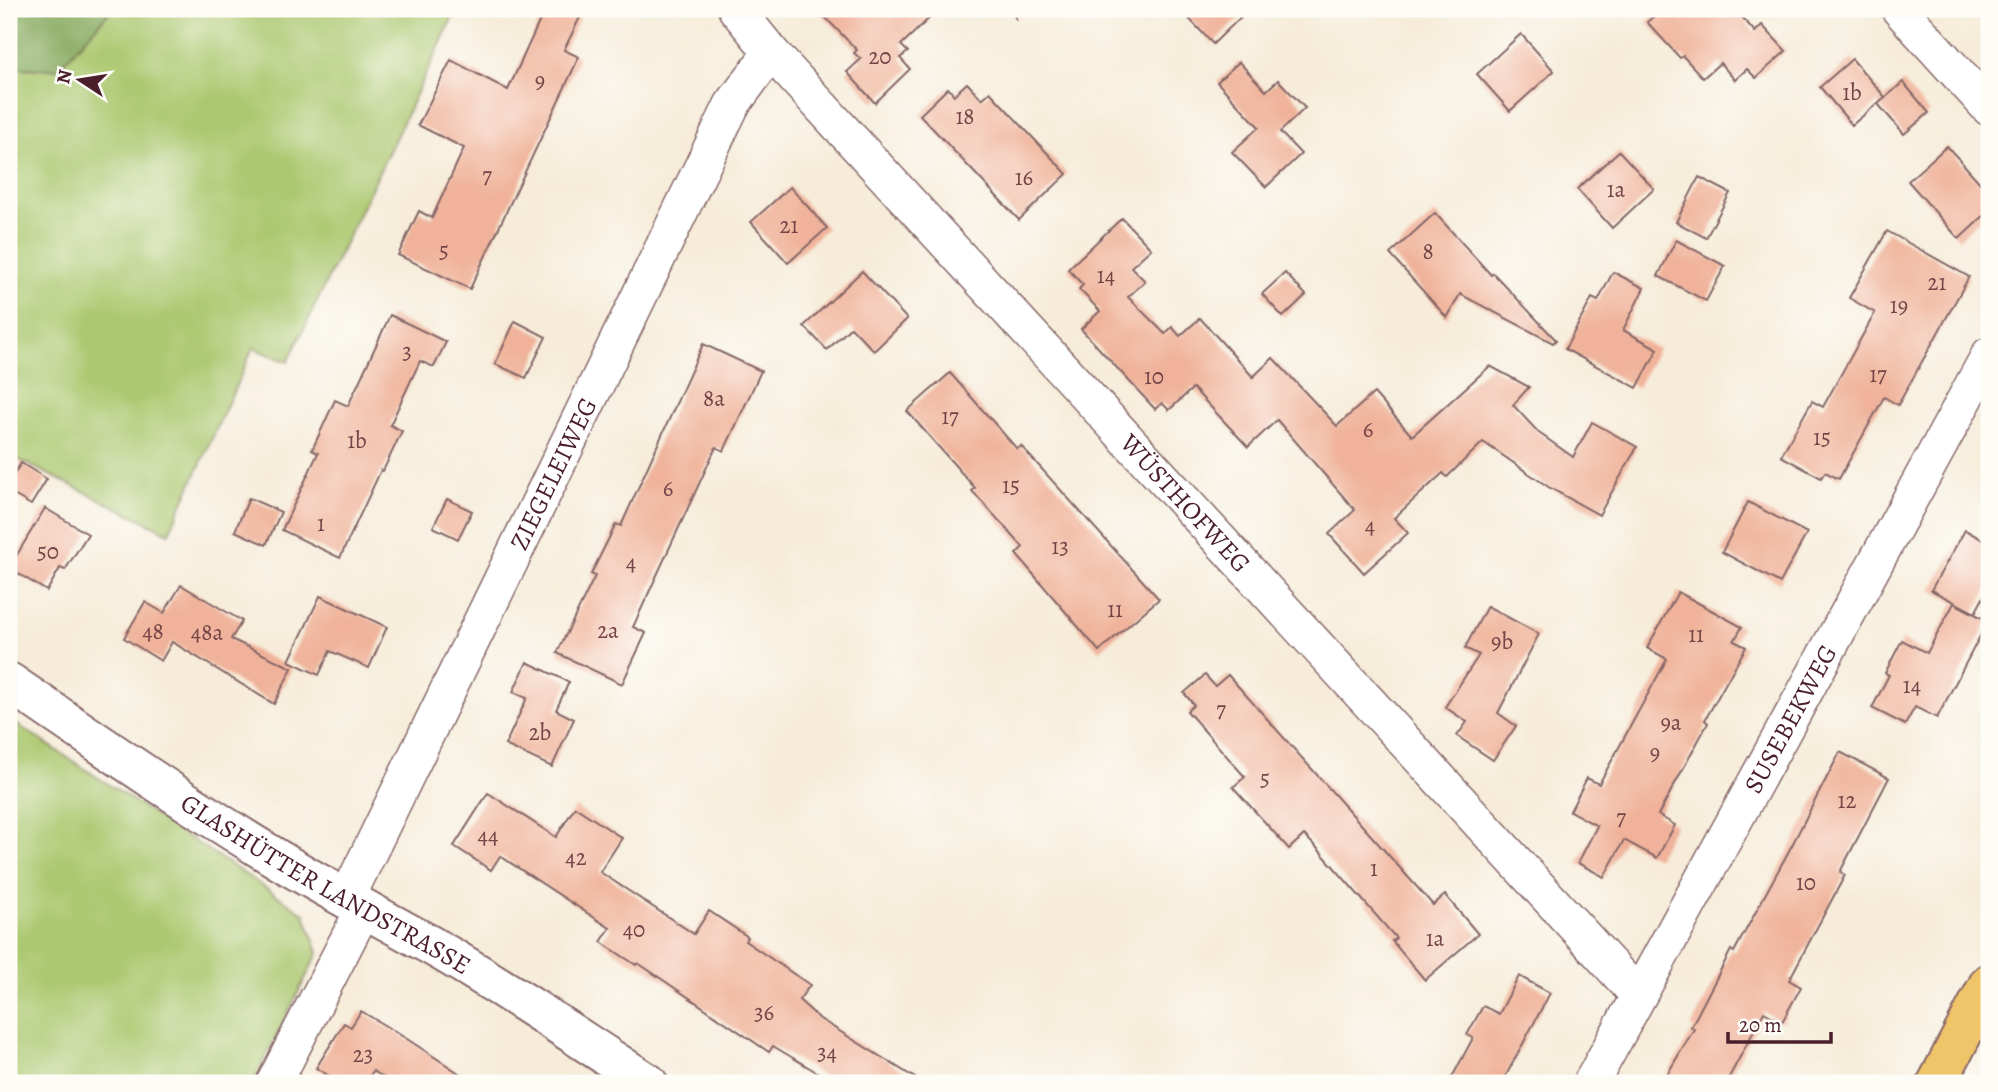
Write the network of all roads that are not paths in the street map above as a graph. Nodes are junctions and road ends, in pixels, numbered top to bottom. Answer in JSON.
{"nodes":[{"id":1,"x":736,"y":9,"type":"edge"},
{"id":2,"x":1899,"y":9,"type":"edge"},
{"id":3,"x":771,"y":52,"type":"junction"},
{"id":4,"x":1989,"y":108,"type":"edge"},
{"id":5,"x":1989,"y":355,"type":"edge"},
{"id":6,"x":9,"y":681,"type":"edge"},
{"id":7,"x":355,"y":905,"type":"junction"},
{"id":8,"x":1989,"y":983,"type":"edge"},
{"id":9,"x":1638,"y":995,"type":"junction"},
{"id":10,"x":274,"y":1083,"type":"edge"},
{"id":11,"x":648,"y":1083,"type":"edge"},
{"id":12,"x":1591,"y":1083,"type":"edge"},
{"id":13,"x":1937,"y":1083,"type":"edge"}],
"edges":[{"from":1,"to":3,"type":"street","name":"WÜSTHOFWEG"},
{"from":2,"to":4,"type":"street"},
{"from":3,"to":7,"type":"street","name":"ZIEGELEIWEG"},
{"from":3,"to":9,"type":"street","name":"WÜSTHOFWEG"},
{"from":5,"to":9,"type":"street","name":"SUSEBEKWEG"},
{"from":6,"to":7,"type":"street","name":"GLASHÜTTER LANDSTRASSE"},
{"from":7,"to":10,"type":"street","name":"ZIEGELEIWEG"},
{"from":7,"to":11,"type":"street","name":"GLASHÜTTER LANDSTRASSE"},
{"from":8,"to":13,"type":"main road"},
{"from":9,"to":12,"type":"street","name":"SUSEBEKWEG"}]}
